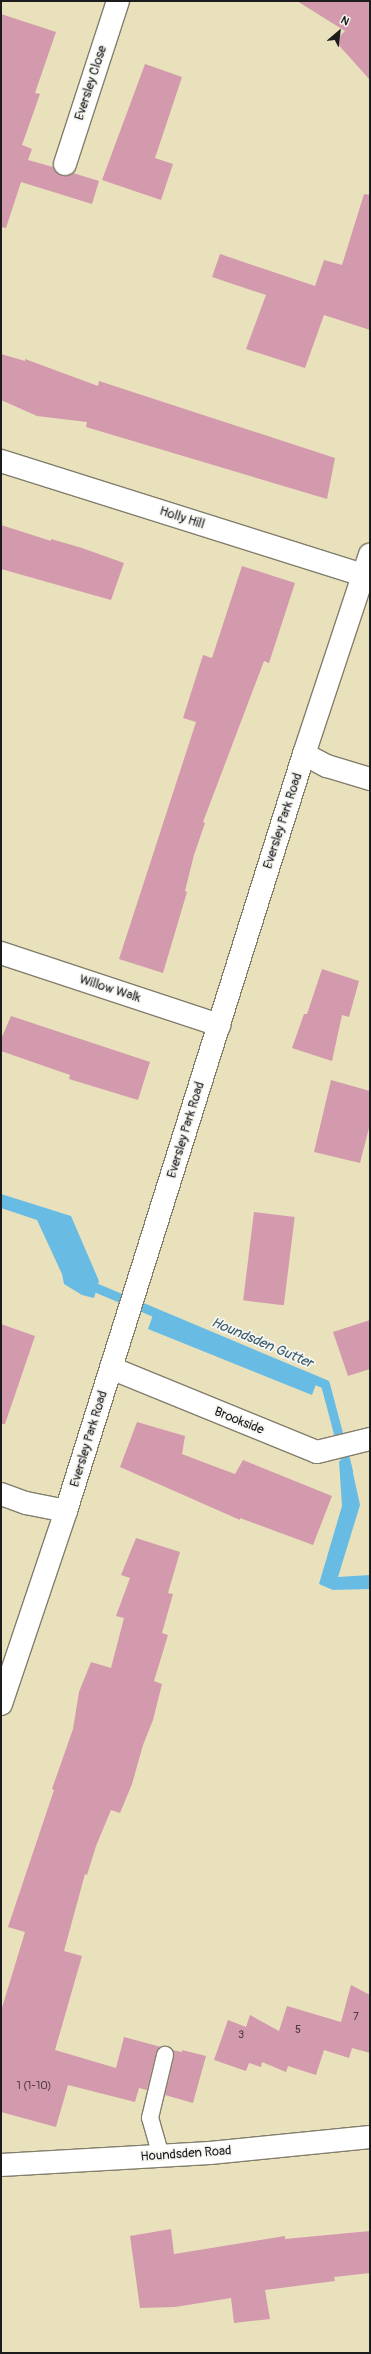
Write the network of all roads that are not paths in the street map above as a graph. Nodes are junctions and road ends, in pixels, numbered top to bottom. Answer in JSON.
{"nodes":[{"id":1,"x":118,"y":1,"type":"edge"},
{"id":2,"x":65,"y":164,"type":"dead end"},
{"id":3,"x":1,"y":461,"type":"edge"},
{"id":4,"x":370,"y":555,"type":"edge"},
{"id":5,"x":363,"y":576,"type":"junction"},
{"id":6,"x":304,"y":754,"type":"junction"},
{"id":7,"x":370,"y":779,"type":"edge"},
{"id":8,"x":1,"y":953,"type":"edge"},
{"id":9,"x":219,"y":1025,"type":"junction"},
{"id":10,"x":111,"y":1368,"type":"junction"},
{"id":11,"x":370,"y":1439,"type":"edge"},
{"id":12,"x":1,"y":1494,"type":"edge"},
{"id":13,"x":66,"y":1511,"type":"junction"},
{"id":14,"x":1,"y":1704,"type":"edge"},
{"id":15,"x":166,"y":2055,"type":"dead end"},
{"id":16,"x":370,"y":2137,"type":"edge"},
{"id":17,"x":161,"y":2156,"type":"junction"},
{"id":18,"x":1,"y":2165,"type":"edge"}],
"edges":[{"from":1,"to":2,"type":"street","name":"Eversley Close"},
{"from":3,"to":5,"type":"street","name":"Holly Hill"},
{"from":4,"to":5,"type":"street","name":"Eversley Park Road"},
{"from":5,"to":6,"type":"street","name":"Eversley Park Road"},
{"from":6,"to":7,"type":"street"},
{"from":6,"to":9,"type":"street","name":"Eversley Park Road"},
{"from":8,"to":9,"type":"street","name":"Willow Walk"},
{"from":9,"to":10,"type":"street","name":"Eversley Park Road"},
{"from":10,"to":11,"type":"street","name":"Brookside"},
{"from":10,"to":13,"type":"street","name":"Eversley Park Road"},
{"from":12,"to":13,"type":"street"},
{"from":13,"to":14,"type":"street","name":"Eversley Park Road"},
{"from":15,"to":17,"type":"lane"},
{"from":16,"to":17,"type":"street","name":"Houndsden Road"},
{"from":17,"to":18,"type":"street","name":"Houndsden Road"}]}
